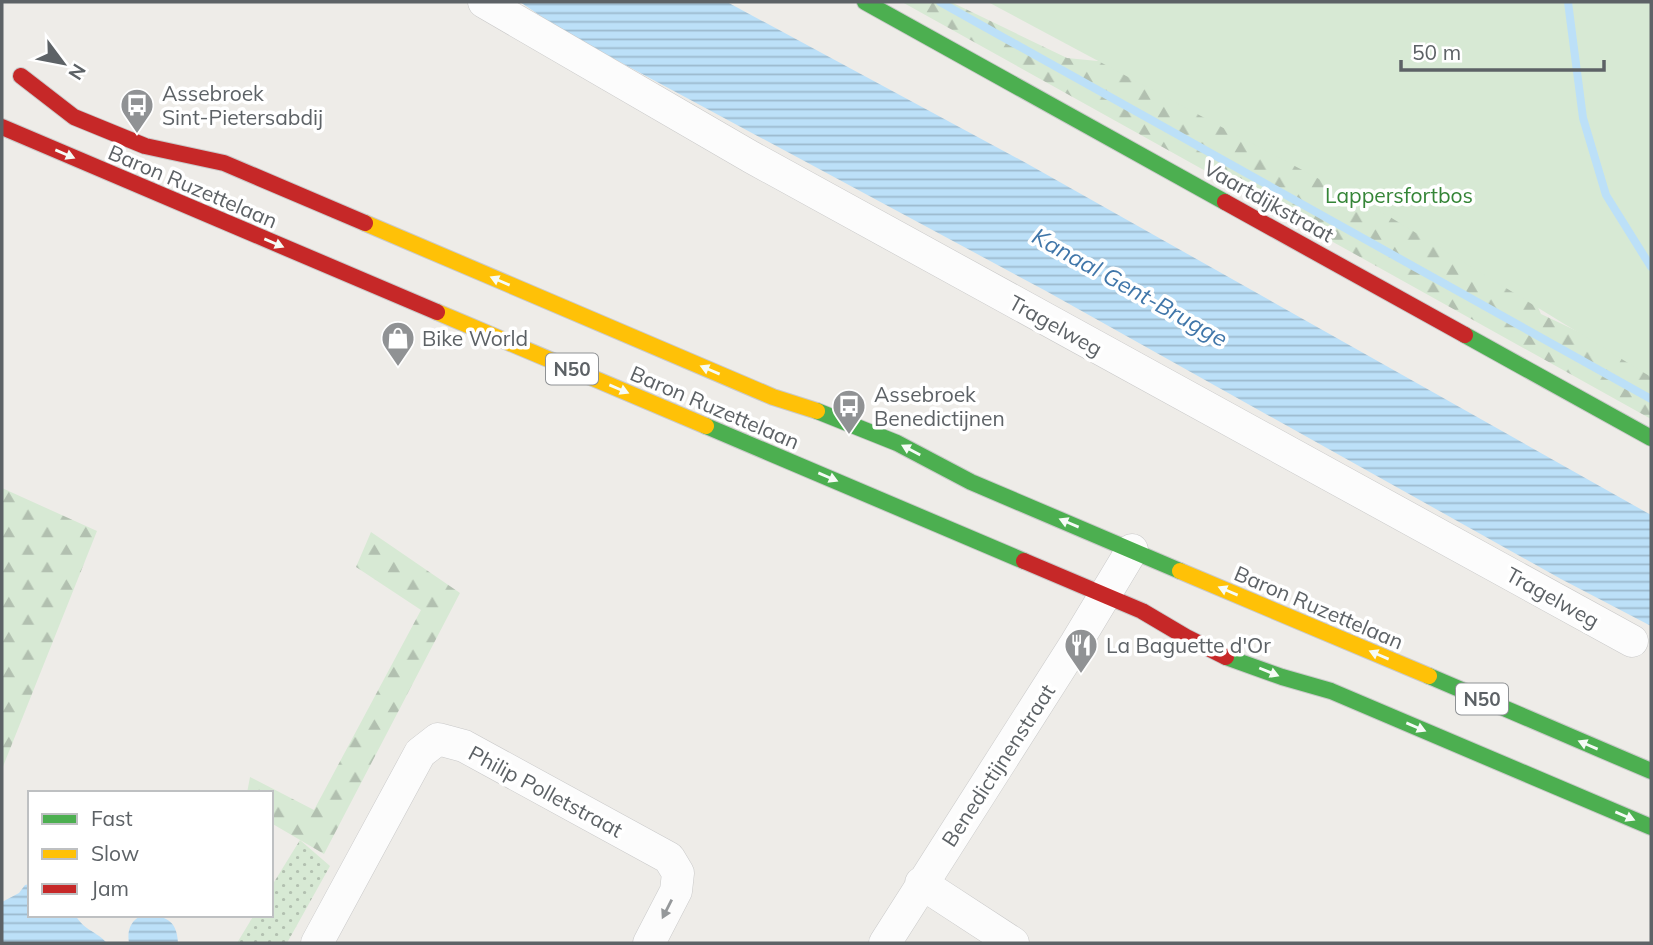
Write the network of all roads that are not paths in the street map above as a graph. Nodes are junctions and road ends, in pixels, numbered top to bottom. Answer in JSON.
{"nodes":[{"id":1,"x":484,"y":2,"type":"edge"},
{"id":2,"x":865,"y":2,"type":"edge"},
{"id":3,"x":2,"y":68,"type":"edge"},
{"id":4,"x":21,"y":76,"type":"junction"},
{"id":5,"x":68,"y":90,"type":"dead end"},
{"id":6,"x":2,"y":127,"type":"edge"},
{"id":7,"x":192,"y":140,"type":"dead end"},
{"id":8,"x":224,"y":163,"type":"junction"},
{"id":9,"x":773,"y":397,"type":"junction"},
{"id":10,"x":804,"y":422,"type":"dead end"},
{"id":11,"x":1651,"y":438,"type":"edge"},
{"id":12,"x":920,"y":473,"type":"dead end"},
{"id":13,"x":971,"y":482,"type":"junction"},
{"id":14,"x":1132,"y":550,"type":"junction"},
{"id":15,"x":1105,"y":595,"type":"junction"},
{"id":16,"x":1142,"y":611,"type":"junction"},
{"id":17,"x":1181,"y":615,"type":"dead end"},
{"id":18,"x":1632,"y":641,"type":"dead end"},
{"id":19,"x":1300,"y":667,"type":"dead end"},
{"id":20,"x":1331,"y":691,"type":"junction"},
{"id":21,"x":1651,"y":771,"type":"edge"},
{"id":22,"x":1651,"y":827,"type":"edge"},
{"id":23,"x":921,"y":883,"type":"junction"},
{"id":24,"x":317,"y":943,"type":"edge"},
{"id":25,"x":649,"y":943,"type":"edge"},
{"id":26,"x":885,"y":943,"type":"edge"},
{"id":27,"x":1013,"y":943,"type":"edge"}],
"edges":[{"from":1,"to":18,"type":"street","name":"Tragelweg"},
{"from":2,"to":11,"type":"main road","name":"Vaartdijkstraat"},
{"from":3,"to":4,"type":"main road","name":"Baron Ruzettelaan","number":"N50"},
{"from":4,"to":5,"type":"main road","name":"Baron Ruzettelaan","number":"N50"},
{"from":4,"to":8,"type":"main road","name":"Baron Ruzettelaan","number":"N50"},
{"from":6,"to":15,"type":"main road","name":"Baron Ruzettelaan","number":"N50","one_way":true},
{"from":7,"to":8,"type":"main road","name":"Baron Ruzettelaan","number":"N50"},
{"from":9,"to":8,"type":"main road","name":"Baron Ruzettelaan","number":"N50","one_way":true},
{"from":9,"to":10,"type":"main road","name":"Baron Ruzettelaan","number":"N50"},
{"from":13,"to":9,"type":"main road","name":"Baron Ruzettelaan","number":"N50","one_way":true},
{"from":12,"to":13,"type":"main road","name":"Baron Ruzettelaan","number":"N50"},
{"from":14,"to":13,"type":"main road","name":"Baron Ruzettelaan","number":"N50","one_way":true},
{"from":14,"to":15,"type":"street","name":"Benedictijnenstraat"},
{"from":21,"to":14,"type":"main road","name":"Baron Ruzettelaan","number":"N50","one_way":true},
{"from":15,"to":16,"type":"main road","name":"Baron Ruzettelaan","number":"N50"},
{"from":15,"to":23,"type":"street","name":"Benedictijnenstraat"},
{"from":16,"to":17,"type":"main road","name":"Baron Ruzettelaan","number":"N50"},
{"from":16,"to":20,"type":"main road","name":"Baron Ruzettelaan","number":"N50","one_way":true},
{"from":19,"to":20,"type":"main road","name":"Baron Ruzettelaan","number":"N50"},
{"from":20,"to":22,"type":"main road","name":"Baron Ruzettelaan","number":"N50","one_way":true},
{"from":23,"to":26,"type":"street","name":"Benedictijnenstraat"},
{"from":23,"to":27,"type":"street"},
{"from":24,"to":25,"type":"street","name":"Philip Polletstraat","one_way":true}]}
